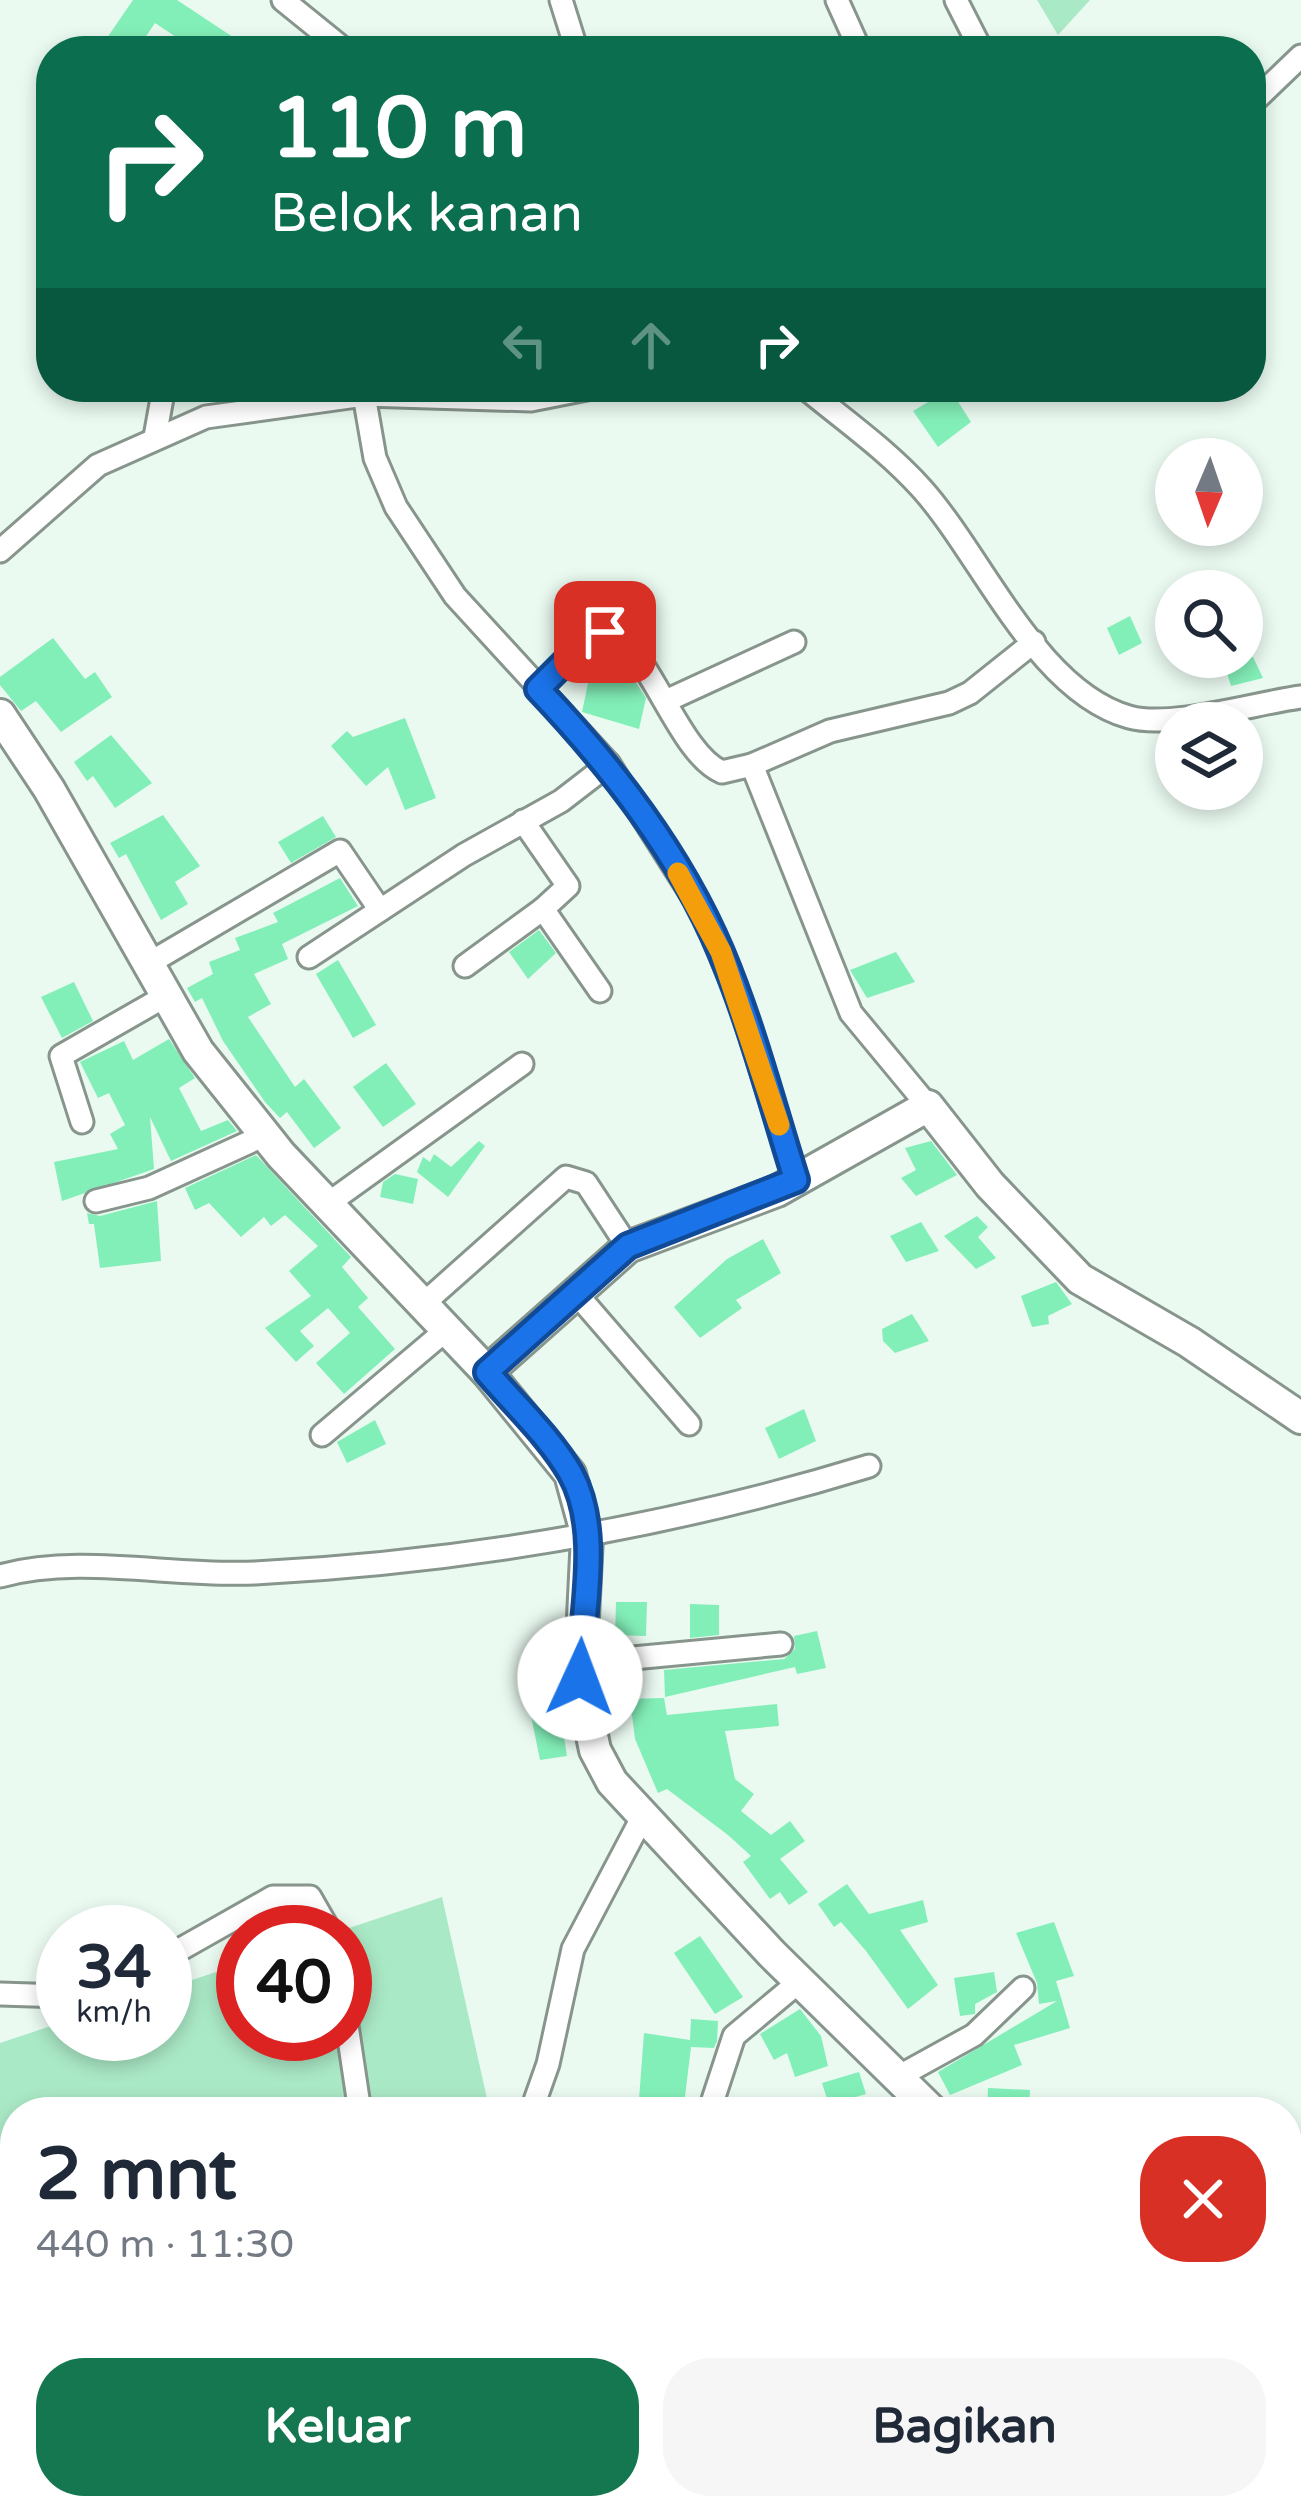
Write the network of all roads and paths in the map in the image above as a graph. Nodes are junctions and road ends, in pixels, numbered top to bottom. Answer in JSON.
{"nodes":[{"id":1,"x":283,"y":0,"type":"edge"},
{"id":2,"x":561,"y":0,"type":"edge"},
{"id":3,"x":837,"y":0,"type":"edge"},
{"id":4,"x":956,"y":0,"type":"edge"},
{"id":5,"x":327,"y":36,"type":"edge"},
{"id":6,"x":572,"y":36,"type":"edge"},
{"id":7,"x":853,"y":36,"type":"edge"},
{"id":8,"x":974,"y":36,"type":"edge"},
{"id":9,"x":1301,"y":56,"type":"edge"},
{"id":10,"x":1266,"y":90,"type":"edge"},
{"id":11,"x":161,"y":402,"type":"edge"},
{"id":12,"x":296,"y":402,"type":"edge"},
{"id":13,"x":365,"y":402,"type":"edge"},
{"id":14,"x":822,"y":402,"type":"edge"},
{"id":15,"x":155,"y":437,"type":"junction"},
{"id":16,"x":0,"y":551,"type":"edge"},
{"id":17,"x":794,"y":642,"type":"dead end"},
{"id":18,"x":1034,"y":642,"type":"junction"},
{"id":19,"x":538,"y":689,"type":"junction"},
{"id":20,"x":1301,"y":697,"type":"edge"},
{"id":21,"x":668,"y":700,"type":"junction"},
{"id":22,"x":0,"y":715,"type":"edge"},
{"id":23,"x":609,"y":764,"type":"junction"},
{"id":24,"x":752,"y":765,"type":"junction"},
{"id":25,"x":523,"y":821,"type":"junction"},
{"id":26,"x":543,"y":909,"type":"junction"},
{"id":27,"x":380,"y":910,"type":"junction"},
{"id":28,"x":309,"y":957,"type":"dead end"},
{"id":29,"x":146,"y":965,"type":"junction"},
{"id":30,"x":465,"y":966,"type":"dead end"},
{"id":31,"x":600,"y":991,"type":"dead end"},
{"id":32,"x":164,"y":997,"type":"junction"},
{"id":33,"x":522,"y":1064,"type":"dead end"},
{"id":34,"x":928,"y":1106,"type":"junction"},
{"id":35,"x":82,"y":1122,"type":"dead end"},
{"id":36,"x":265,"y":1135,"type":"junction"},
{"id":37,"x":796,"y":1180,"type":"junction"},
{"id":38,"x":96,"y":1201,"type":"dead end"},
{"id":39,"x":326,"y":1204,"type":"junction"},
{"id":40,"x":628,"y":1246,"type":"junction"},
{"id":41,"x":574,"y":1291,"type":"junction"},
{"id":42,"x":421,"y":1306,"type":"junction"},
{"id":43,"x":445,"y":1331,"type":"junction"},
{"id":44,"x":487,"y":1372,"type":"junction"},
{"id":45,"x":1301,"y":1418,"type":"edge"},
{"id":46,"x":689,"y":1424,"type":"dead end"},
{"id":47,"x":322,"y":1436,"type":"dead end"},
{"id":48,"x":869,"y":1466,"type":"dead end"},
{"id":49,"x":587,"y":1536,"type":"junction"},
{"id":50,"x":0,"y":1576,"type":"edge"},
{"id":51,"x":781,"y":1644,"type":"dead end"},
{"id":52,"x":580,"y":1664,"type":"junction"},
{"id":53,"x":643,"y":1816,"type":"junction"},
{"id":54,"x":259,"y":1905,"type":"edge"},
{"id":55,"x":315,"y":1905,"type":"edge"},
{"id":56,"x":800,"y":1981,"type":"junction"},
{"id":57,"x":1023,"y":1988,"type":"dead end"},
{"id":58,"x":0,"y":1994,"type":"edge"},
{"id":59,"x":36,"y":1995,"type":"edge"},
{"id":60,"x":352,"y":2061,"type":"edge"},
{"id":61,"x":896,"y":2078,"type":"junction"},
{"id":62,"x":358,"y":2097,"type":"edge"},
{"id":63,"x":536,"y":2097,"type":"edge"},
{"id":64,"x":714,"y":2097,"type":"edge"},
{"id":65,"x":914,"y":2097,"type":"edge"}],
"edges":[{"from":1,"to":5,"type":"street"},
{"from":2,"to":6,"type":"street"},
{"from":3,"to":7,"type":"street"},
{"from":4,"to":8,"type":"street"},
{"from":9,"to":10,"type":"street"},
{"from":11,"to":15,"type":"street"},
{"from":12,"to":15,"type":"street"},
{"from":13,"to":19,"type":"street"},
{"from":14,"to":18,"type":"street"},
{"from":15,"to":16,"type":"street"},
{"from":17,"to":21,"type":"street"},
{"from":18,"to":20,"type":"street"},
{"from":18,"to":24,"type":"street"},
{"from":19,"to":21,"type":"street"},
{"from":19,"to":23,"type":"street"},
{"from":21,"to":24,"type":"street"},
{"from":22,"to":29,"type":"street"},
{"from":23,"to":25,"type":"street"},
{"from":23,"to":37,"type":"street"},
{"from":24,"to":34,"type":"street"},
{"from":25,"to":26,"type":"street"},
{"from":25,"to":27,"type":"street"},
{"from":26,"to":30,"type":"street"},
{"from":26,"to":31,"type":"street"},
{"from":27,"to":28,"type":"street"},
{"from":27,"to":29,"type":"street"},
{"from":29,"to":32,"type":"street"},
{"from":32,"to":35,"type":"street"},
{"from":32,"to":36,"type":"street"},
{"from":33,"to":39,"type":"street"},
{"from":34,"to":37,"type":"street"},
{"from":34,"to":45,"type":"street"},
{"from":36,"to":38,"type":"street"},
{"from":36,"to":39,"type":"street"},
{"from":37,"to":40,"type":"street"},
{"from":39,"to":42,"type":"street"},
{"from":40,"to":41,"type":"street"},
{"from":40,"to":42,"type":"street"},
{"from":41,"to":44,"type":"street"},
{"from":41,"to":46,"type":"street"},
{"from":42,"to":43,"type":"street"},
{"from":43,"to":44,"type":"street"},
{"from":43,"to":47,"type":"street"},
{"from":44,"to":49,"type":"street"},
{"from":48,"to":49,"type":"street"},
{"from":49,"to":50,"type":"street"},
{"from":49,"to":52,"type":"street"},
{"from":51,"to":52,"type":"street"},
{"from":52,"to":53,"type":"street"},
{"from":53,"to":56,"type":"street"},
{"from":53,"to":63,"type":"street"},
{"from":54,"to":55,"type":"street"},
{"from":56,"to":61,"type":"street"},
{"from":56,"to":64,"type":"street"},
{"from":57,"to":61,"type":"street"},
{"from":58,"to":59,"type":"street"},
{"from":60,"to":62,"type":"street"},
{"from":61,"to":65,"type":"street"}]}
